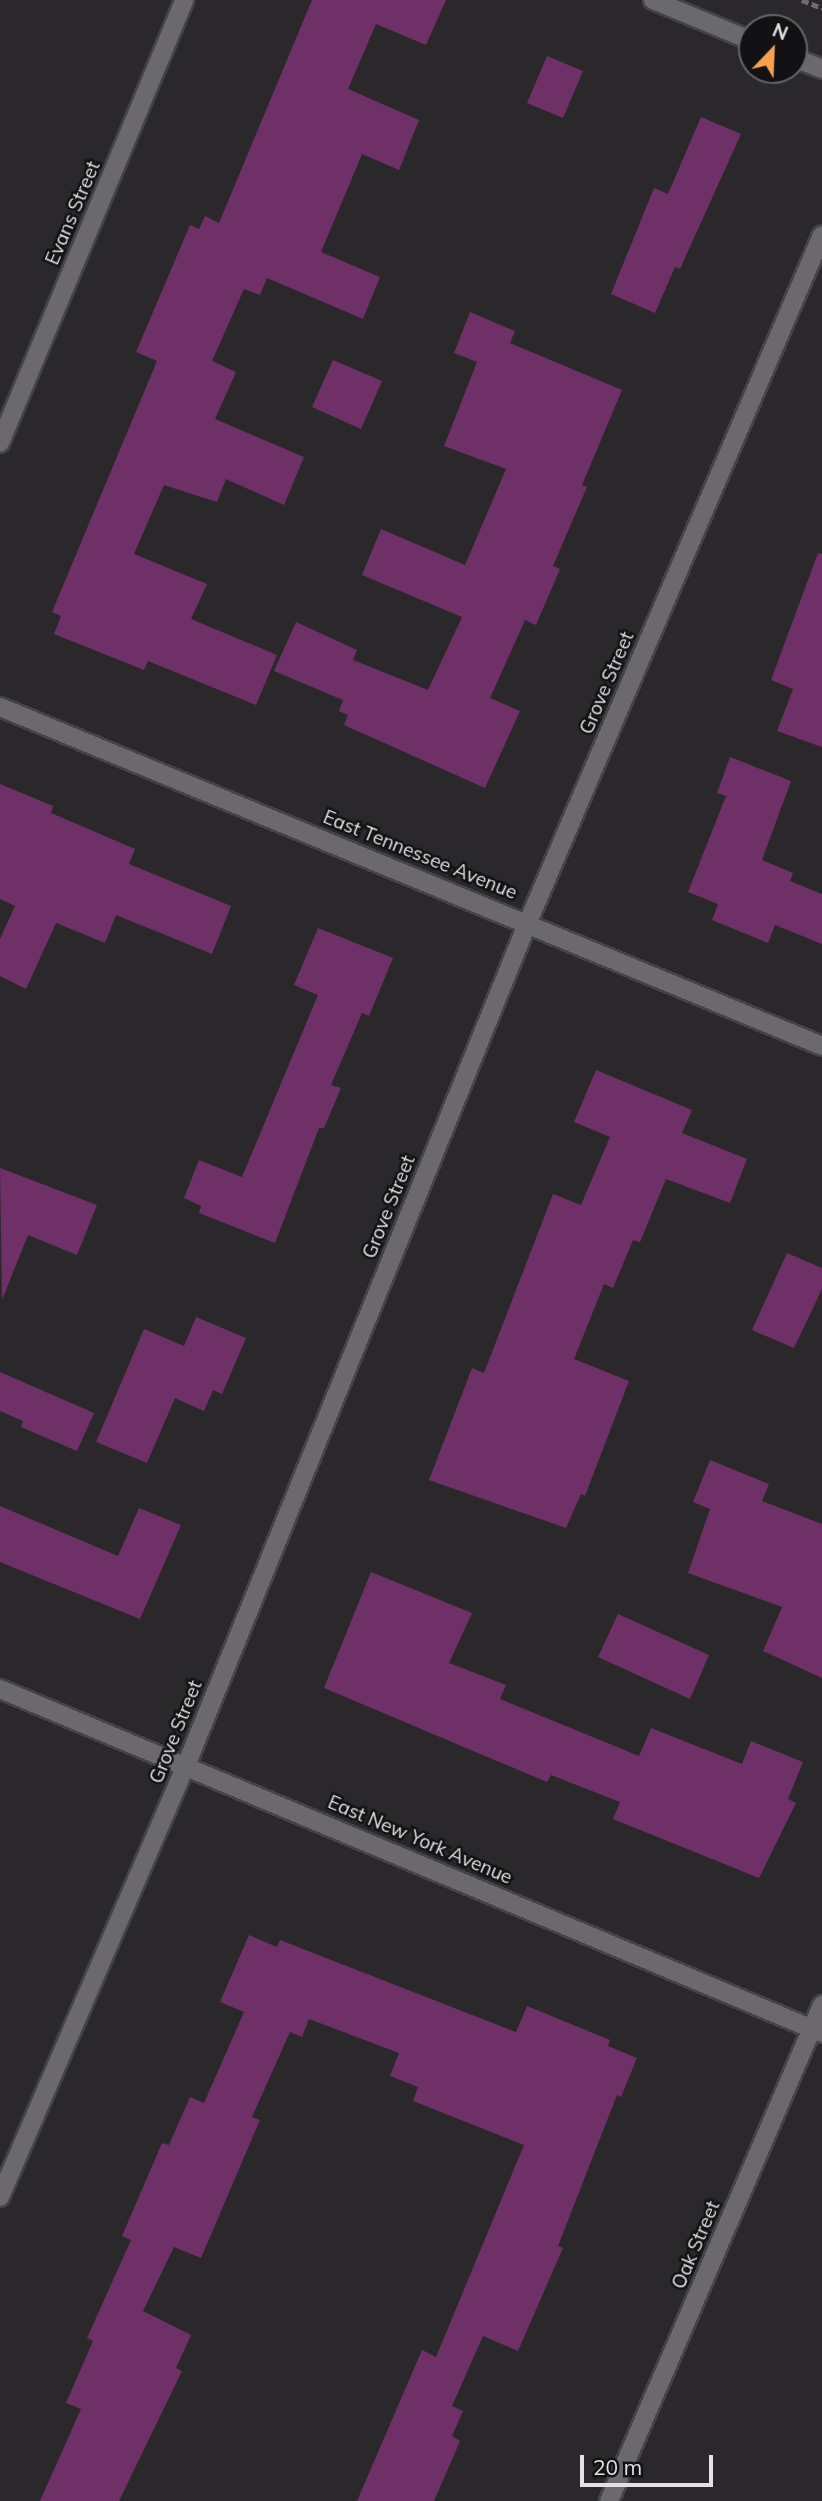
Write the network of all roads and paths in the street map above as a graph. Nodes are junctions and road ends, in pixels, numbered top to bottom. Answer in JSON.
{"nodes":[{"id":1,"x":184,"y":0,"type":"edge"},
{"id":2,"x":653,"y":0,"type":"edge"},
{"id":3,"x":802,"y":0,"type":"edge"},
{"id":4,"x":822,"y":8,"type":"edge"},
{"id":5,"x":738,"y":35,"type":"edge"},
{"id":6,"x":822,"y":235,"type":"edge"},
{"id":7,"x":0,"y":443,"type":"edge"},
{"id":8,"x":0,"y":707,"type":"edge"},
{"id":9,"x":528,"y":922,"type":"junction"},
{"id":10,"x":822,"y":1046,"type":"edge"},
{"id":11,"x":0,"y":1689,"type":"edge"},
{"id":12,"x":187,"y":1763,"type":"junction"},
{"id":13,"x":822,"y":2006,"type":"edge"},
{"id":14,"x":817,"y":2031,"type":"edge"},
{"id":15,"x":0,"y":2197,"type":"edge"},
{"id":16,"x":609,"y":2501,"type":"edge"}],
"edges":[{"from":1,"to":7,"type":"street","name":"Evans Street"},
{"from":2,"to":5,"type":"street"},
{"from":3,"to":4,"type":"path"},
{"from":6,"to":9,"type":"street","name":"Grove Street"},
{"from":8,"to":9,"type":"street","name":"East Tennessee Avenue"},
{"from":9,"to":10,"type":"street","name":"East Tennessee Avenue"},
{"from":9,"to":12,"type":"street","name":"Grove Street"},
{"from":11,"to":12,"type":"street","name":"East New York Avenue"},
{"from":12,"to":14,"type":"street","name":"East New York Avenue"},
{"from":12,"to":15,"type":"street","name":"Grove Street"},
{"from":13,"to":14,"type":"street","name":"Oak Street"},
{"from":14,"to":16,"type":"street","name":"Oak Street"}]}
